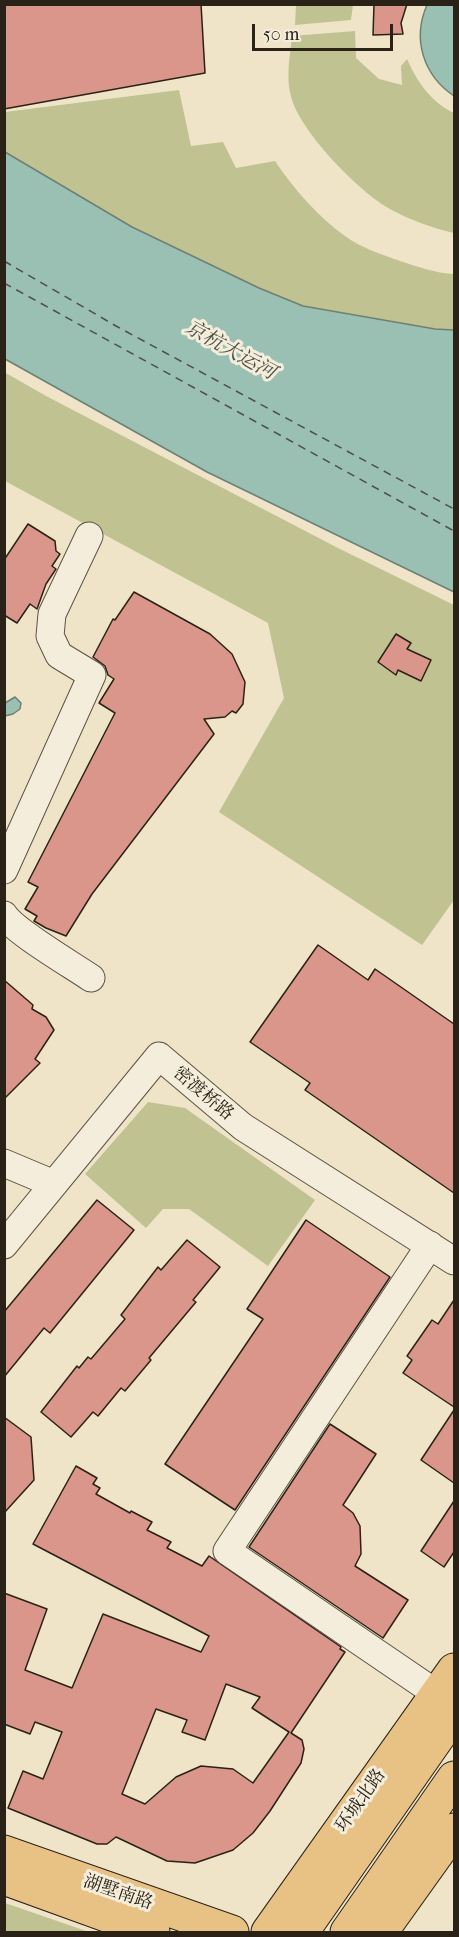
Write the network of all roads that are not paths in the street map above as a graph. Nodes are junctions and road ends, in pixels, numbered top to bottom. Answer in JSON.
{"nodes":[{"id":1,"x":89,"y":536,"type":"dead end"},
{"id":2,"x":4,"y":870,"type":"edge"},
{"id":3,"x":4,"y":915,"type":"edge"},
{"id":4,"x":91,"y":978,"type":"dead end"},
{"id":5,"x":4,"y":1163,"type":"edge"},
{"id":6,"x":54,"y":1184,"type":"junction"},
{"id":7,"x":4,"y":1245,"type":"edge"},
{"id":8,"x":430,"y":1245,"type":"junction"},
{"id":9,"x":454,"y":1261,"type":"edge"},
{"id":10,"x":449,"y":1693,"type":"edge"},
{"id":11,"x":454,"y":1778,"type":"edge"},
{"id":12,"x":454,"y":1830,"type":"edge"},
{"id":13,"x":4,"y":1852,"type":"edge"},
{"id":14,"x":4,"y":1878,"type":"edge"},
{"id":15,"x":153,"y":1932,"type":"edge"},
{"id":16,"x":232,"y":1932,"type":"edge"},
{"id":17,"x":268,"y":1932,"type":"edge"},
{"id":18,"x":302,"y":1932,"type":"edge"},
{"id":19,"x":347,"y":1932,"type":"edge"},
{"id":20,"x":381,"y":1932,"type":"edge"}],
"edges":[{"from":1,"to":2,"type":"street"},
{"from":3,"to":4,"type":"street"},
{"from":5,"to":6,"type":"street"},
{"from":6,"to":7,"type":"street","name":"密渡桥路"},
{"from":6,"to":8,"type":"street","name":"密渡桥路"},
{"from":8,"to":9,"type":"street","name":"密渡桥路"},
{"from":8,"to":10,"type":"street"},
{"from":10,"to":17,"type":"main road","name":"环城北路"},
{"from":10,"to":18,"type":"main road","name":"环城北路"},
{"from":11,"to":19,"type":"main road"},
{"from":12,"to":20,"type":"main road"},
{"from":13,"to":16,"type":"main road","name":"湖墅南路"},
{"from":14,"to":15,"type":"main road","name":"湖墅南路"}]}
